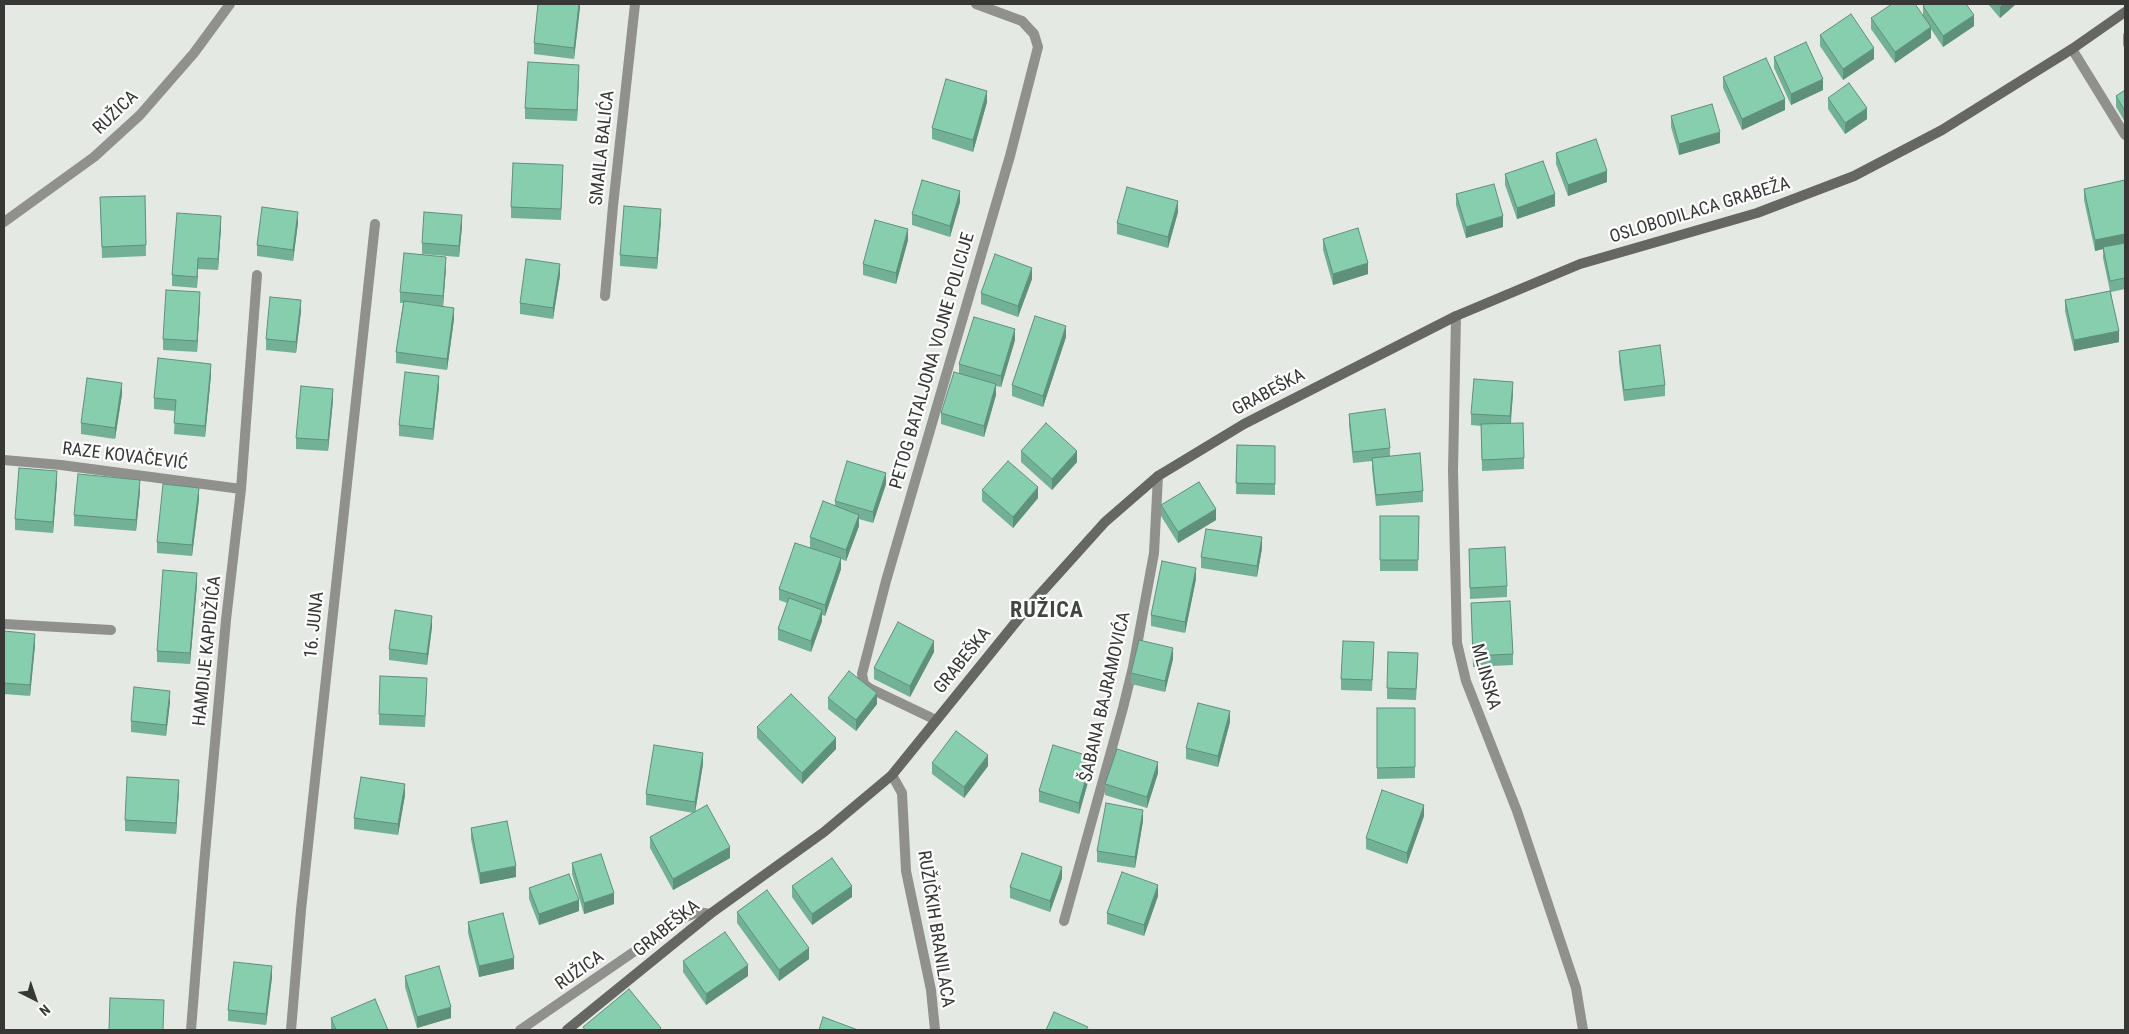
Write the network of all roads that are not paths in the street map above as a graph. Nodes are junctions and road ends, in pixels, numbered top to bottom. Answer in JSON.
{"nodes":[{"id":1,"x":230,"y":4,"type":"edge"},
{"id":2,"x":635,"y":4,"type":"edge"},
{"id":3,"x":976,"y":4,"type":"edge"},
{"id":4,"x":2125,"y":12,"type":"edge"},
{"id":5,"x":2072,"y":49,"type":"junction"},
{"id":6,"x":2125,"y":135,"type":"edge"},
{"id":7,"x":4,"y":222,"type":"edge"},
{"id":8,"x":375,"y":224,"type":"dead end"},
{"id":9,"x":257,"y":274,"type":"dead end"},
{"id":10,"x":605,"y":296,"type":"dead end"},
{"id":11,"x":1456,"y":316,"type":"junction"},
{"id":12,"x":4,"y":460,"type":"edge"},
{"id":13,"x":1158,"y":476,"type":"junction"},
{"id":14,"x":241,"y":489,"type":"junction"},
{"id":15,"x":4,"y":624,"type":"edge"},
{"id":16,"x":111,"y":630,"type":"dead end"},
{"id":17,"x":936,"y":720,"type":"junction"},
{"id":18,"x":892,"y":775,"type":"junction"},
{"id":19,"x":710,"y":914,"type":"junction"},
{"id":20,"x":1064,"y":921,"type":"dead end"},
{"id":21,"x":191,"y":1030,"type":"edge"},
{"id":22,"x":291,"y":1030,"type":"edge"},
{"id":23,"x":520,"y":1030,"type":"edge"},
{"id":24,"x":567,"y":1030,"type":"edge"},
{"id":25,"x":934,"y":1030,"type":"edge"},
{"id":26,"x":1583,"y":1030,"type":"edge"}],
"edges":[{"from":1,"to":7,"type":"street","name":"RUŽICA"},
{"from":2,"to":10,"type":"street","name":"SMAILA BALIĆA"},
{"from":3,"to":17,"type":"street","name":"PETOG BATALJONA VOJNE POLICIJE"},
{"from":4,"to":5,"type":"street","name":"OSLOBODILACA GRABEŽA"},
{"from":5,"to":6,"type":"street"},
{"from":5,"to":11,"type":"street","name":"OSLOBODILACA GRABEŽA"},
{"from":8,"to":22,"type":"street","name":"16. JUNA"},
{"from":9,"to":14,"type":"street","name":"HAMDIJE KAPIDŽIĆA"},
{"from":11,"to":13,"type":"street","name":"GRABEŠKA"},
{"from":11,"to":26,"type":"street","name":"MLINSKA"},
{"from":12,"to":14,"type":"street","name":"RAZE KOVAČEVIĆ"},
{"from":13,"to":17,"type":"street","name":"GRABEŠKA"},
{"from":13,"to":20,"type":"street","name":"ŠABANA BAJRAMOVIĆA"},
{"from":14,"to":21,"type":"street","name":"HAMDIJE KAPIDŽIĆA"},
{"from":15,"to":16,"type":"street"},
{"from":17,"to":18,"type":"street","name":"GRABEŠKA"},
{"from":18,"to":19,"type":"street","name":"GRABEŠKA"},
{"from":18,"to":25,"type":"street","name":"RUŽIČKIH BRANILACA"},
{"from":19,"to":23,"type":"street","name":"RUŽICA"},
{"from":19,"to":24,"type":"street","name":"GRABEŠKA"}]}
